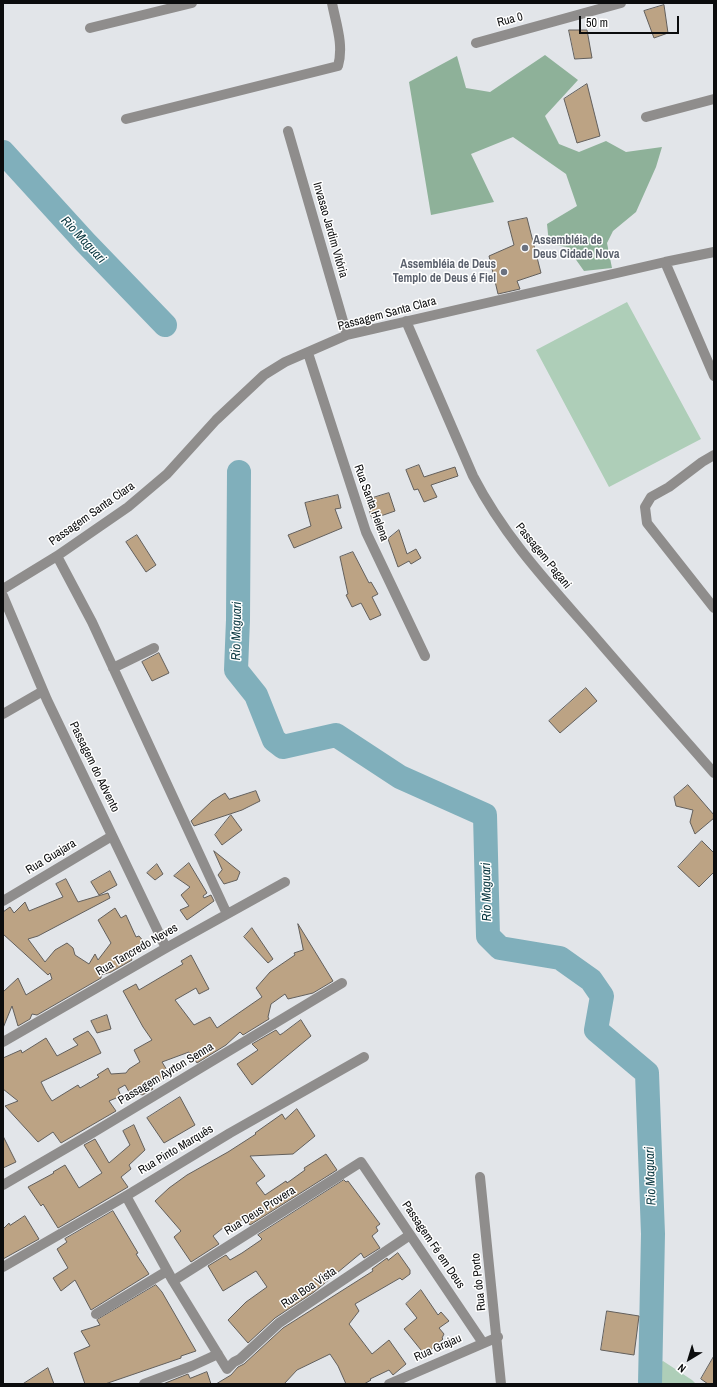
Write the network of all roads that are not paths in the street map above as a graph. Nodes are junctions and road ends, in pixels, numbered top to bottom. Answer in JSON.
{"nodes":[{"id":1,"x":192,"y":3,"type":"edge"},
{"id":2,"x":332,"y":3,"type":"edge"},
{"id":3,"x":621,"y":3,"type":"edge"},
{"id":4,"x":90,"y":28,"type":"dead end"},
{"id":5,"x":476,"y":43,"type":"dead end"},
{"id":6,"x":714,"y":99,"type":"edge"},
{"id":7,"x":646,"y":118,"type":"dead end"},
{"id":8,"x":126,"y":119,"type":"dead end"},
{"id":9,"x":288,"y":131,"type":"dead end"},
{"id":10,"x":714,"y":252,"type":"edge"},
{"id":11,"x":665,"y":262,"type":"junction"},
{"id":12,"x":406,"y":321,"type":"junction"},
{"id":13,"x":347,"y":335,"type":"junction"},
{"id":14,"x":308,"y":353,"type":"junction"},
{"id":15,"x":714,"y":376,"type":"edge"},
{"id":16,"x":714,"y":456,"type":"edge"},
{"id":17,"x":57,"y":556,"type":"junction"},
{"id":18,"x":3,"y":589,"type":"edge"},
{"id":19,"x":3,"y":596,"type":"edge"},
{"id":20,"x":714,"y":608,"type":"edge"},
{"id":21,"x":154,"y":648,"type":"dead end"},
{"id":22,"x":425,"y":656,"type":"dead end"},
{"id":23,"x":113,"y":668,"type":"junction"},
{"id":24,"x":43,"y":691,"type":"junction"},
{"id":25,"x":3,"y":714,"type":"edge"},
{"id":26,"x":714,"y":773,"type":"edge"},
{"id":27,"x":112,"y":836,"type":"junction"},
{"id":28,"x":285,"y":882,"type":"dead end"},
{"id":29,"x":3,"y":901,"type":"edge"},
{"id":30,"x":227,"y":914,"type":"junction"},
{"id":31,"x":166,"y":948,"type":"junction"},
{"id":32,"x":342,"y":983,"type":"dead end"},
{"id":33,"x":3,"y":1042,"type":"edge"},
{"id":34,"x":364,"y":1057,"type":"dead end"},
{"id":35,"x":361,"y":1162,"type":"joint"},
{"id":36,"x":480,"y":1177,"type":"dead end"},
{"id":37,"x":3,"y":1185,"type":"edge"},
{"id":38,"x":126,"y":1196,"type":"junction"},
{"id":39,"x":410,"y":1235,"type":"junction"},
{"id":40,"x":3,"y":1267,"type":"edge"},
{"id":41,"x":167,"y":1272,"type":"junction"},
{"id":42,"x":173,"y":1281,"type":"junction"},
{"id":43,"x":96,"y":1314,"type":"dead end"},
{"id":44,"x":498,"y":1338,"type":"junction"},
{"id":45,"x":483,"y":1343,"type":"junction"},
{"id":46,"x":218,"y":1354,"type":"junction"},
{"id":47,"x":144,"y":1384,"type":"edge"},
{"id":48,"x":389,"y":1384,"type":"edge"},
{"id":49,"x":502,"y":1384,"type":"edge"}],
"edges":[{"from":1,"to":4,"type":"street"},
{"from":2,"to":8,"type":"street"},
{"from":3,"to":5,"type":"street","name":"Rua 0"},
{"from":6,"to":7,"type":"street"},
{"from":9,"to":13,"type":"street","name":"Invasao Jardim Vitória"},
{"from":10,"to":11,"type":"street","name":"Passagem Santa Clara"},
{"from":11,"to":12,"type":"street","name":"Passagem Santa Clara"},
{"from":11,"to":15,"type":"street"},
{"from":12,"to":13,"type":"street","name":"Passagem Santa Clara"},
{"from":12,"to":26,"type":"street","name":"Passagem Pagani"},
{"from":13,"to":14,"type":"street","name":"Passagem Santa Clara"},
{"from":14,"to":17,"type":"street","name":"Passagem Santa Clara"},
{"from":14,"to":22,"type":"street","name":"Rua Santa Helena"},
{"from":16,"to":20,"type":"street"},
{"from":17,"to":18,"type":"street","name":"Passagem Santa Clara"},
{"from":17,"to":23,"type":"street"},
{"from":19,"to":24,"type":"street","name":"Passagem do Advento"},
{"from":21,"to":23,"type":"street"},
{"from":23,"to":30,"type":"street"},
{"from":24,"to":25,"type":"street"},
{"from":24,"to":27,"type":"street","name":"Passagem do Advento"},
{"from":27,"to":29,"type":"street","name":"Rua Guajara"},
{"from":27,"to":31,"type":"street","name":"Passagem do Advento"},
{"from":28,"to":30,"type":"street","name":"Rua Tancredo Neves"},
{"from":30,"to":31,"type":"street","name":"Rua Tancredo Neves"},
{"from":31,"to":33,"type":"street","name":"Rua Tancredo Neves"},
{"from":32,"to":37,"type":"street","name":"Passagem Ayrton Senna"},
{"from":34,"to":38,"type":"street","name":"Rua Pinto Marquês"},
{"from":35,"to":39,"type":"street","name":"Passagem Fé em Deus"},
{"from":35,"to":42,"type":"street","name":"Rua Deus Provera"},
{"from":36,"to":44,"type":"street","name":"Rua do Porto"},
{"from":38,"to":40,"type":"street","name":"Rua Pinto Marquês"},
{"from":38,"to":41,"type":"street"},
{"from":39,"to":45,"type":"street","name":"Passagem Fé em Deus"},
{"from":39,"to":46,"type":"street","name":"Rua Boa Vista"},
{"from":41,"to":42,"type":"street"},
{"from":41,"to":43,"type":"street"},
{"from":42,"to":46,"type":"street"},
{"from":44,"to":45,"type":"street","name":"Rua Grajau"},
{"from":44,"to":49,"type":"street","name":"Rua do Porto"},
{"from":45,"to":48,"type":"street","name":"Rua Grajau"},
{"from":46,"to":47,"type":"street"}]}
